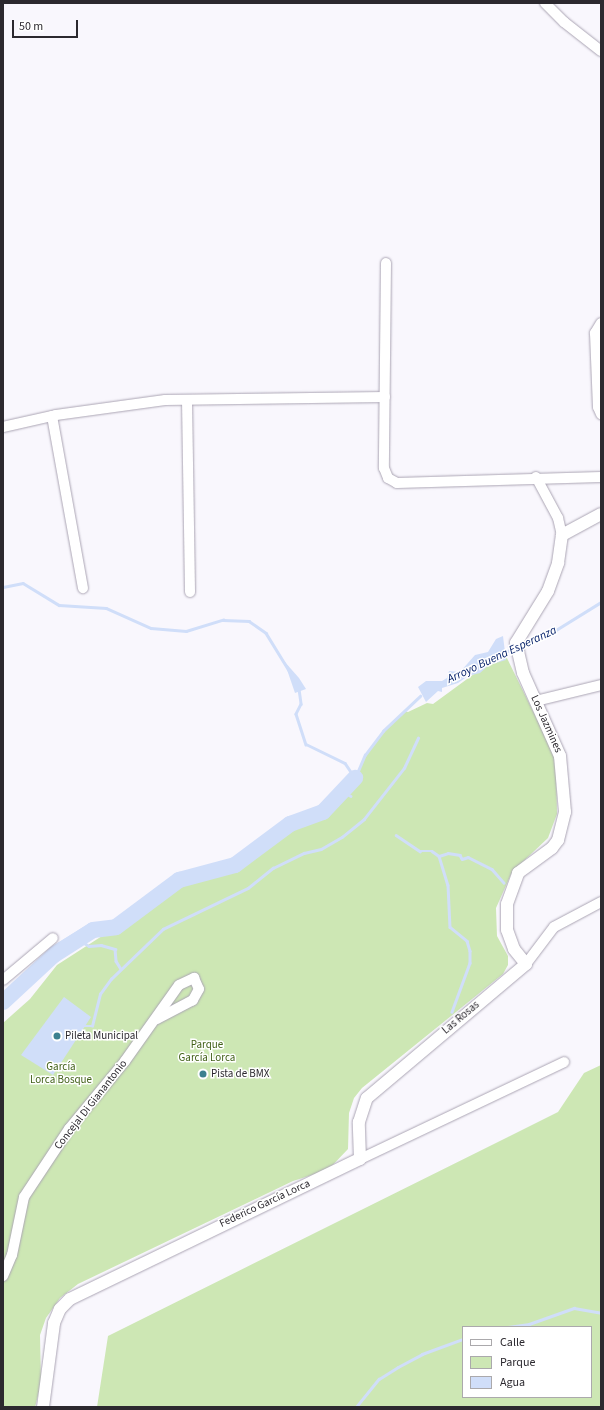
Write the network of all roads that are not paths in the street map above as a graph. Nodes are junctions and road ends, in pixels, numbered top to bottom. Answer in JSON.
{"nodes":[{"id":1,"x":545,"y":3,"type":"edge"},
{"id":2,"x":601,"y":51,"type":"edge"},
{"id":3,"x":386,"y":263,"type":"dead end"},
{"id":4,"x":601,"y":323,"type":"edge"},
{"id":5,"x":385,"y":397,"type":"junction"},
{"id":6,"x":187,"y":400,"type":"junction"},
{"id":7,"x":601,"y":414,"type":"edge"},
{"id":8,"x":52,"y":416,"type":"junction"},
{"id":9,"x":3,"y":427,"type":"edge"},
{"id":10,"x":536,"y":477,"type":"junction"},
{"id":11,"x":601,"y":477,"type":"edge"},
{"id":12,"x":601,"y":514,"type":"edge"},
{"id":13,"x":562,"y":535,"type":"junction"},
{"id":14,"x":83,"y":588,"type":"dead end"},
{"id":15,"x":190,"y":592,"type":"dead end"},
{"id":16,"x":601,"y":685,"type":"edge"},
{"id":17,"x":536,"y":701,"type":"junction"},
{"id":18,"x":601,"y":902,"type":"edge"},
{"id":19,"x":53,"y":938,"type":"dead end"},
{"id":20,"x":526,"y":964,"type":"junction"},
{"id":21,"x":3,"y":980,"type":"edge"},
{"id":22,"x":157,"y":1019,"type":"junction"},
{"id":23,"x":564,"y":1062,"type":"dead end"},
{"id":24,"x":360,"y":1158,"type":"junction"},
{"id":25,"x":3,"y":1276,"type":"edge"},
{"id":26,"x":43,"y":1407,"type":"edge"}],
"edges":[{"from":1,"to":2,"type":"street"},
{"from":3,"to":5,"type":"street"},
{"from":4,"to":7,"type":"street"},
{"from":5,"to":6,"type":"street"},
{"from":5,"to":10,"type":"street"},
{"from":6,"to":8,"type":"street"},
{"from":6,"to":15,"type":"street"},
{"from":8,"to":9,"type":"street"},
{"from":8,"to":14,"type":"street"},
{"from":10,"to":11,"type":"street"},
{"from":10,"to":13,"type":"street","name":"Los Jazmines"},
{"from":12,"to":13,"type":"street"},
{"from":13,"to":17,"type":"street","name":"Los Jazmines"},
{"from":16,"to":17,"type":"street"},
{"from":17,"to":20,"type":"street","name":"Los Jazmines"},
{"from":18,"to":20,"type":"street","name":"Las Rosas"},
{"from":19,"to":21,"type":"street"},
{"from":20,"to":24,"type":"street","name":"Las Rosas"},
{"from":22,"to":22,"type":"street","name":"Concejal Di Gianantonio"},
{"from":22,"to":25,"type":"street","name":"Concejal Di Gianantonio"},
{"from":23,"to":24,"type":"street","name":"Federico García Lorca"},
{"from":24,"to":26,"type":"street","name":"Federico García Lorca"}]}
